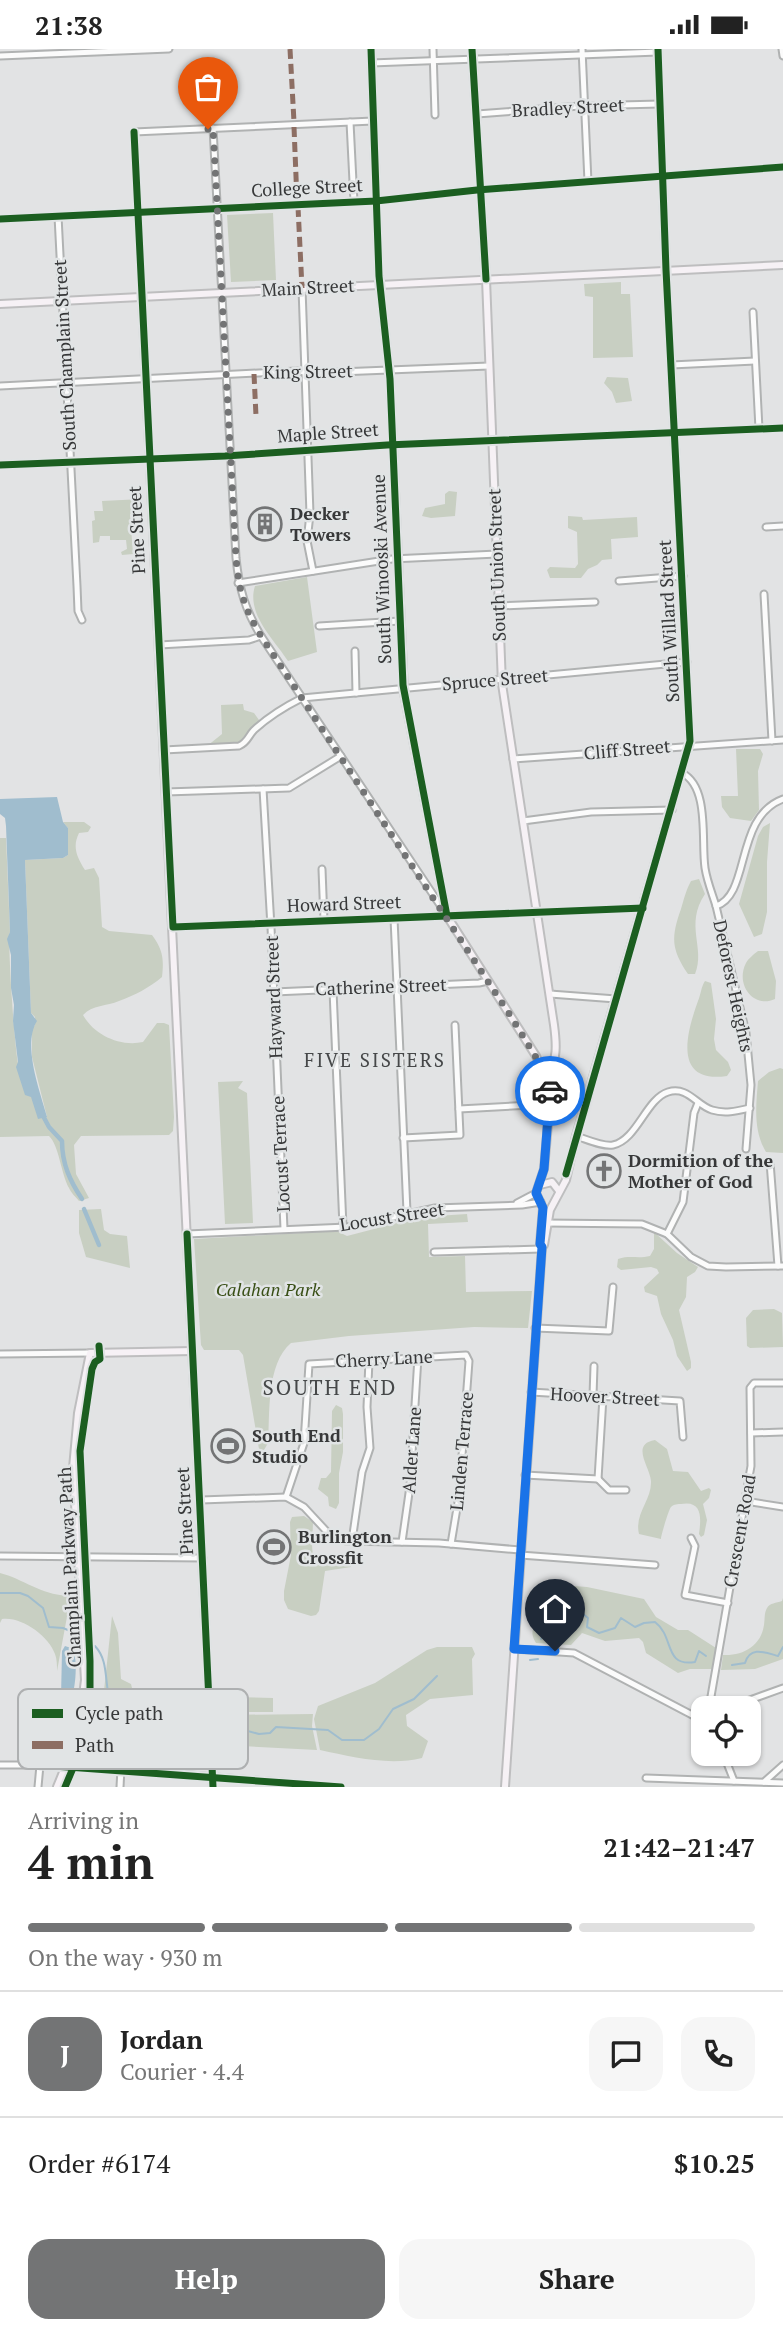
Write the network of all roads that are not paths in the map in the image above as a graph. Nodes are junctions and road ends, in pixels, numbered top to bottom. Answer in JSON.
{"nodes":[{"id":1,"x":169,"y":49,"type":"edge"},
{"id":2,"x":371,"y":49,"type":"edge"},
{"id":3,"x":433,"y":49,"type":"edge"},
{"id":4,"x":472,"y":49,"type":"edge"},
{"id":5,"x":782,"y":49,"type":"edge"},
{"id":6,"x":130,"y":50,"type":"edge"},
{"id":7,"x":658,"y":51,"type":"edge"},
{"id":8,"x":582,"y":52,"type":"edge"},
{"id":9,"x":0,"y":56,"type":"edge"},
{"id":10,"x":783,"y":56,"type":"edge"},
{"id":11,"x":473,"y":59,"type":"junction"},
{"id":12,"x":433,"y":60,"type":"junction"},
{"id":13,"x":371,"y":63,"type":"junction"},
{"id":14,"x":660,"y":104,"type":"junction"},
{"id":15,"x":584,"y":106,"type":"junction"},
{"id":16,"x":477,"y":114,"type":"junction"},
{"id":17,"x":435,"y":115,"type":"dead end"},
{"id":18,"x":373,"y":121,"type":"junction"},
{"id":19,"x":350,"y":122,"type":"junction"},
{"id":20,"x":213,"y":128,"type":"junction"},
{"id":21,"x":783,"y":167,"type":"edge"},
{"id":22,"x":663,"y":176,"type":"junction"},
{"id":23,"x":587,"y":182,"type":"junction"},
{"id":24,"x":481,"y":190,"type":"junction"},
{"id":25,"x":376,"y":201,"type":"junction"},
{"id":26,"x":354,"y":202,"type":"junction"},
{"id":27,"x":218,"y":209,"type":"junction"},
{"id":28,"x":138,"y":213,"type":"junction"},
{"id":29,"x":58,"y":216,"type":"junction"},
{"id":30,"x":0,"y":219,"type":"edge"},
{"id":31,"x":783,"y":265,"type":"edge"},
{"id":32,"x":666,"y":270,"type":"junction"},
{"id":33,"x":486,"y":279,"type":"junction"},
{"id":34,"x":379,"y":284,"type":"junction"},
{"id":35,"x":302,"y":288,"type":"junction"},
{"id":36,"x":223,"y":292,"type":"junction"},
{"id":37,"x":142,"y":297,"type":"junction"},
{"id":38,"x":62,"y":301,"type":"junction"},
{"id":39,"x":0,"y":303,"type":"edge"},
{"id":40,"x":753,"y":312,"type":"dead end"},
{"id":41,"x":755,"y":361,"type":"junction"},
{"id":42,"x":671,"y":365,"type":"junction"},
{"id":43,"x":489,"y":366,"type":"junction"},
{"id":44,"x":389,"y":370,"type":"junction"},
{"id":45,"x":306,"y":372,"type":"junction"},
{"id":46,"x":227,"y":375,"type":"junction"},
{"id":47,"x":146,"y":379,"type":"junction"},
{"id":48,"x":66,"y":383,"type":"junction"},
{"id":49,"x":0,"y":386,"type":"edge"},
{"id":50,"x":783,"y":428,"type":"edge"},
{"id":51,"x":759,"y":429,"type":"junction"},
{"id":52,"x":675,"y":433,"type":"junction"},
{"id":53,"x":492,"y":440,"type":"junction"},
{"id":54,"x":392,"y":445,"type":"junction"},
{"id":55,"x":308,"y":449,"type":"junction"},
{"id":56,"x":231,"y":455,"type":"junction"},
{"id":57,"x":150,"y":459,"type":"junction"},
{"id":58,"x":71,"y":462,"type":"junction"},
{"id":59,"x":0,"y":465,"type":"edge"},
{"id":60,"x":783,"y":526,"type":"edge"},
{"id":61,"x":766,"y":527,"type":"dead end"},
{"id":62,"x":497,"y":554,"type":"junction"},
{"id":63,"x":397,"y":558,"type":"junction"},
{"id":64,"x":313,"y":571,"type":"junction"},
{"id":65,"x":683,"y":576,"type":"junction"},
{"id":66,"x":619,"y":581,"type":"dead end"},
{"id":67,"x":238,"y":583,"type":"junction"},
{"id":68,"x":764,"y":594,"type":"dead end"},
{"id":69,"x":595,"y":602,"type":"dead end"},
{"id":70,"x":499,"y":606,"type":"junction"},
{"id":71,"x":82,"y":620,"type":"dead end"},
{"id":72,"x":400,"y":621,"type":"junction"},
{"id":73,"x":319,"y":626,"type":"dead end"},
{"id":74,"x":261,"y":636,"type":"junction"},
{"id":75,"x":159,"y":645,"type":"junction"},
{"id":76,"x":355,"y":651,"type":"dead end"},
{"id":77,"x":687,"y":662,"type":"junction"},
{"id":78,"x":502,"y":680,"type":"junction"},
{"id":79,"x":403,"y":689,"type":"junction"},
{"id":80,"x":356,"y":693,"type":"junction"},
{"id":81,"x":302,"y":698,"type":"junction"},
{"id":82,"x":783,"y":740,"type":"edge"},
{"id":83,"x":772,"y":741,"type":"junction"},
{"id":84,"x":690,"y":745,"type":"junction"},
{"id":85,"x":164,"y":750,"type":"junction"},
{"id":86,"x":341,"y":757,"type":"junction"},
{"id":87,"x":513,"y":759,"type":"junction"},
{"id":88,"x":682,"y":773,"type":"junction"},
{"id":89,"x":263,"y":789,"type":"junction"},
{"id":90,"x":166,"y":792,"type":"junction"},
{"id":91,"x":783,"y":799,"type":"edge"},
{"id":92,"x":671,"y":810,"type":"junction"},
{"id":93,"x":523,"y":821,"type":"junction"},
{"id":94,"x":322,"y":869,"type":"dead end"},
{"id":95,"x":716,"y":906,"type":"junction"},
{"id":96,"x":643,"y":908,"type":"junction"},
{"id":97,"x":537,"y":912,"type":"junction"},
{"id":98,"x":447,"y":916,"type":"junction"},
{"id":99,"x":394,"y":918,"type":"junction"},
{"id":100,"x":324,"y":921,"type":"junction"},
{"id":101,"x":271,"y":923,"type":"junction"},
{"id":102,"x":173,"y":927,"type":"junction"},
{"id":103,"x":488,"y":981,"type":"junction"},
{"id":104,"x":397,"y":987,"type":"junction"},
{"id":105,"x":333,"y":990,"type":"junction"},
{"id":106,"x":274,"y":992,"type":"junction"},
{"id":107,"x":550,"y":994,"type":"junction"},
{"id":108,"x":616,"y":999,"type":"junction"},
{"id":109,"x":455,"y":1025,"type":"dead end"},
{"id":110,"x":554,"y":1063,"type":"junction"},
{"id":111,"x":545,"y":1073,"type":"junction"},
{"id":112,"x":277,"y":1079,"type":"joint"},
{"id":113,"x":550,"y":1102,"type":"junction"},
{"id":114,"x":698,"y":1103,"type":"junction"},
{"id":115,"x":750,"y":1108,"type":"junction"},
{"id":116,"x":459,"y":1109,"type":"junction"},
{"id":117,"x":576,"y":1136,"type":"junction"},
{"id":118,"x":404,"y":1138,"type":"junction"},
{"id":119,"x":746,"y":1149,"type":"dead end"},
{"id":120,"x":770,"y":1162,"type":"dead end"},
{"id":121,"x":544,"y":1169,"type":"junction"},
{"id":122,"x":566,"y":1174,"type":"junction"},
{"id":123,"x":551,"y":1182,"type":"junction"},
{"id":124,"x":540,"y":1185,"type":"junction"},
{"id":125,"x":559,"y":1191,"type":"junction"},
{"id":126,"x":536,"y":1193,"type":"junction"},
{"id":127,"x":542,"y":1203,"type":"junction"},
{"id":128,"x":554,"y":1203,"type":"junction"},
{"id":129,"x":514,"y":1204,"type":"junction"},
{"id":130,"x":407,"y":1212,"type":"junction"},
{"id":131,"x":549,"y":1214,"type":"junction"},
{"id":132,"x":563,"y":1222,"type":"junction"},
{"id":133,"x":545,"y":1223,"type":"junction"},
{"id":134,"x":343,"y":1227,"type":"junction"},
{"id":135,"x":284,"y":1229,"type":"junction"},
{"id":136,"x":187,"y":1234,"type":"junction"},
{"id":137,"x":667,"y":1234,"type":"junction"},
{"id":138,"x":541,"y":1248,"type":"junction"},
{"id":139,"x":434,"y":1252,"type":"dead end"},
{"id":140,"x":781,"y":1266,"type":"edge"},
{"id":141,"x":613,"y":1287,"type":"dead end"},
{"id":142,"x":536,"y":1328,"type":"junction"},
{"id":143,"x":193,"y":1351,"type":"junction"},
{"id":144,"x":90,"y":1353,"type":"junction"},
{"id":145,"x":0,"y":1354,"type":"edge"},
{"id":146,"x":418,"y":1357,"type":"junction"},
{"id":147,"x":469,"y":1357,"type":"joint"},
{"id":148,"x":369,"y":1360,"type":"junction"},
{"id":149,"x":594,"y":1366,"type":"dead end"},
{"id":150,"x":783,"y":1383,"type":"edge"},
{"id":151,"x":531,"y":1392,"type":"junction"},
{"id":152,"x":593,"y":1396,"type":"junction"},
{"id":153,"x":603,"y":1397,"type":"junction"},
{"id":154,"x":783,"y":1432,"type":"edge"},
{"id":155,"x":751,"y":1433,"type":"junction"},
{"id":156,"x":683,"y":1437,"type":"dead end"},
{"id":157,"x":525,"y":1475,"type":"junction"},
{"id":158,"x":598,"y":1479,"type":"junction"},
{"id":159,"x":626,"y":1490,"type":"dead end"},
{"id":160,"x":286,"y":1497,"type":"junction"},
{"id":161,"x":201,"y":1500,"type":"junction"},
{"id":162,"x":745,"y":1501,"type":"junction"},
{"id":163,"x":783,"y":1507,"type":"edge"},
{"id":164,"x":691,"y":1538,"type":"dead end"},
{"id":165,"x":352,"y":1541,"type":"junction"},
{"id":166,"x":402,"y":1542,"type":"junction"},
{"id":167,"x":451,"y":1544,"type":"junction"},
{"id":168,"x":520,"y":1552,"type":"junction"},
{"id":169,"x":0,"y":1556,"type":"edge"},
{"id":170,"x":78,"y":1556,"type":"junction"},
{"id":171,"x":203,"y":1558,"type":"junction"},
{"id":172,"x":655,"y":1565,"type":"dead end"},
{"id":173,"x":728,"y":1603,"type":"junction"},
{"id":174,"x":514,"y":1649,"type":"junction"},
{"id":175,"x":783,"y":1688,"type":"edge"},
{"id":176,"x":84,"y":1689,"type":"edge"},
{"id":177,"x":209,"y":1689,"type":"edge"},
{"id":178,"x":711,"y":1696,"type":"edge"},
{"id":179,"x":761,"y":1696,"type":"edge"},
{"id":180,"x":691,"y":1714,"type":"edge"},
{"id":181,"x":0,"y":1765,"type":"edge"},
{"id":182,"x":18,"y":1765,"type":"edge"},
{"id":183,"x":783,"y":1765,"type":"edge"},
{"id":184,"x":728,"y":1766,"type":"edge"},
{"id":185,"x":40,"y":1769,"type":"edge"},
{"id":186,"x":64,"y":1769,"type":"edge"},
{"id":187,"x":121,"y":1769,"type":"joint"},
{"id":188,"x":213,"y":1769,"type":"edge"},
{"id":189,"x":213,"y":1777,"type":"junction"},
{"id":190,"x":646,"y":1778,"type":"dead end"},
{"id":191,"x":734,"y":1781,"type":"junction"},
{"id":192,"x":764,"y":1782,"type":"junction"},
{"id":193,"x":783,"y":1783,"type":"edge"},
{"id":194,"x":297,"y":1785,"type":"edge"},
{"id":195,"x":38,"y":1787,"type":"edge"},
{"id":196,"x":57,"y":1787,"type":"edge"},
{"id":197,"x":120,"y":1787,"type":"edge"},
{"id":198,"x":213,"y":1787,"type":"edge"},
{"id":199,"x":341,"y":1787,"type":"edge"},
{"id":200,"x":505,"y":1787,"type":"edge"}],
"edges":[{"from":1,"to":6,"type":"street"},
{"from":2,"to":13,"type":"main road","name":"South Winooski Avenue"},
{"from":3,"to":12,"type":"street"},
{"from":4,"to":11,"type":"main road","name":"South Union Street"},
{"from":5,"to":10,"type":"street"},
{"from":6,"to":9,"type":"street"},
{"from":7,"to":8,"type":"street"},
{"from":7,"to":14,"type":"main road","name":"South Willard Street"},
{"from":8,"to":11,"type":"street"},
{"from":8,"to":15,"type":"street"},
{"from":11,"to":12,"type":"street"},
{"from":11,"to":16,"type":"main road","name":"South Union Street"},
{"from":12,"to":13,"type":"street"},
{"from":12,"to":17,"type":"street"},
{"from":13,"to":18,"type":"main road","name":"South Winooski Avenue"},
{"from":14,"to":15,"type":"street","name":"Bradley Street"},
{"from":14,"to":22,"type":"main road","name":"South Willard Street"},
{"from":15,"to":16,"type":"street","name":"Bradley Street"},
{"from":15,"to":23,"type":"street"},
{"from":16,"to":24,"type":"main road","name":"South Union Street"},
{"from":18,"to":19,"type":"street"},
{"from":18,"to":25,"type":"main road","name":"South Winooski Avenue"},
{"from":19,"to":20,"type":"street"},
{"from":19,"to":26,"type":"street"},
{"from":20,"to":27,"type":"street"},
{"from":20,"to":28,"type":"street","name":"Pine Street"},
{"from":21,"to":22,"type":"street","name":"College Street"},
{"from":22,"to":23,"type":"street","name":"College Street"},
{"from":22,"to":32,"type":"main road","name":"South Willard Street"},
{"from":23,"to":24,"type":"street","name":"College Street"},
{"from":24,"to":25,"type":"street","name":"College Street"},
{"from":24,"to":33,"type":"main road","name":"South Union Street"},
{"from":25,"to":26,"type":"street","name":"College Street"},
{"from":25,"to":34,"type":"main road","name":"South Winooski Avenue"},
{"from":26,"to":27,"type":"street","name":"College Street"},
{"from":27,"to":28,"type":"street","name":"College Street"},
{"from":27,"to":36,"type":"street"},
{"from":28,"to":29,"type":"street","name":"College Street"},
{"from":28,"to":37,"type":"street","name":"Pine Street"},
{"from":29,"to":30,"type":"street","name":"College Street"},
{"from":29,"to":38,"type":"street","name":"South Champlain Street"},
{"from":31,"to":32,"type":"main road","name":"Main Street"},
{"from":32,"to":33,"type":"main road","name":"Main Street"},
{"from":32,"to":42,"type":"main road","name":"South Willard Street"},
{"from":33,"to":34,"type":"main road","name":"Main Street"},
{"from":33,"to":43,"type":"main road","name":"South Union Street"},
{"from":34,"to":35,"type":"main road","name":"Main Street"},
{"from":34,"to":44,"type":"main road","name":"South Winooski Avenue"},
{"from":35,"to":36,"type":"main road","name":"Main Street"},
{"from":35,"to":45,"type":"street"},
{"from":36,"to":37,"type":"main road","name":"Main Street"},
{"from":36,"to":46,"type":"street"},
{"from":37,"to":38,"type":"main road","name":"Main Street"},
{"from":37,"to":47,"type":"main road","name":"Pine Street"},
{"from":38,"to":39,"type":"main road","name":"Main Street"},
{"from":38,"to":48,"type":"street","name":"South Champlain Street"},
{"from":40,"to":41,"type":"street"},
{"from":41,"to":42,"type":"street"},
{"from":41,"to":51,"type":"street"},
{"from":42,"to":52,"type":"main road","name":"South Willard Street"},
{"from":43,"to":44,"type":"street","name":"King Street"},
{"from":43,"to":53,"type":"main road","name":"South Union Street"},
{"from":44,"to":45,"type":"street","name":"King Street"},
{"from":44,"to":54,"type":"main road","name":"South Winooski Avenue"},
{"from":45,"to":46,"type":"street","name":"King Street"},
{"from":45,"to":55,"type":"street"},
{"from":46,"to":47,"type":"street","name":"King Street"},
{"from":46,"to":56,"type":"street"},
{"from":47,"to":48,"type":"street","name":"King Street"},
{"from":47,"to":57,"type":"main road","name":"Pine Street"},
{"from":48,"to":49,"type":"street","name":"King Street"},
{"from":48,"to":58,"type":"street","name":"South Champlain Street"},
{"from":50,"to":51,"type":"street","name":"Maple Street"},
{"from":51,"to":52,"type":"street","name":"Maple Street"},
{"from":52,"to":53,"type":"street","name":"Maple Street"},
{"from":52,"to":65,"type":"main road","name":"South Willard Street"},
{"from":53,"to":54,"type":"street","name":"Maple Street"},
{"from":53,"to":62,"type":"main road","name":"South Union Street"},
{"from":54,"to":55,"type":"street","name":"Maple Street"},
{"from":54,"to":63,"type":"main road","name":"South Winooski Avenue"},
{"from":55,"to":56,"type":"street","name":"Maple Street"},
{"from":55,"to":64,"type":"street"},
{"from":56,"to":57,"type":"street","name":"Maple Street"},
{"from":56,"to":67,"type":"street"},
{"from":57,"to":58,"type":"street","name":"Maple Street"},
{"from":57,"to":75,"type":"main road","name":"Pine Street"},
{"from":58,"to":59,"type":"street","name":"Maple Street"},
{"from":58,"to":71,"type":"street","name":"South Champlain Street"},
{"from":60,"to":61,"type":"street"},
{"from":62,"to":63,"type":"street"},
{"from":62,"to":70,"type":"main road","name":"South Union Street"},
{"from":63,"to":64,"type":"street"},
{"from":63,"to":72,"type":"main road","name":"South Winooski Avenue"},
{"from":64,"to":67,"type":"street"},
{"from":65,"to":66,"type":"street"},
{"from":65,"to":77,"type":"main road","name":"South Willard Street"},
{"from":67,"to":74,"type":"street"},
{"from":68,"to":83,"type":"street"},
{"from":69,"to":70,"type":"street"},
{"from":70,"to":78,"type":"main road","name":"South Union Street"},
{"from":72,"to":73,"type":"street"},
{"from":72,"to":79,"type":"main road","name":"South Winooski Avenue"},
{"from":74,"to":75,"type":"street"},
{"from":74,"to":81,"type":"street"},
{"from":75,"to":85,"type":"main road","name":"Pine Street"},
{"from":76,"to":80,"type":"street"},
{"from":77,"to":78,"type":"street","name":"Spruce Street"},
{"from":77,"to":84,"type":"main road","name":"South Willard Street"},
{"from":78,"to":79,"type":"street","name":"Spruce Street"},
{"from":78,"to":87,"type":"main road","name":"South Union Street"},
{"from":79,"to":80,"type":"street","name":"Spruce Street"},
{"from":79,"to":98,"type":"main road","name":"South Winooski Avenue"},
{"from":80,"to":81,"type":"street","name":"Spruce Street"},
{"from":81,"to":85,"type":"street"},
{"from":81,"to":86,"type":"street"},
{"from":82,"to":83,"type":"street","name":"Cliff Street"},
{"from":83,"to":84,"type":"street","name":"Cliff Street"},
{"from":84,"to":87,"type":"street","name":"Cliff Street"},
{"from":84,"to":88,"type":"main road","name":"South Willard Street"},
{"from":85,"to":90,"type":"main road","name":"Pine Street"},
{"from":86,"to":89,"type":"street"},
{"from":86,"to":98,"type":"street"},
{"from":87,"to":93,"type":"main road","name":"South Union Street"},
{"from":88,"to":92,"type":"main road","name":"South Willard Street"},
{"from":88,"to":95,"type":"street","name":"Deforest Heights"},
{"from":89,"to":90,"type":"street"},
{"from":89,"to":101,"type":"street","name":"Hayward Street"},
{"from":90,"to":102,"type":"main road","name":"Pine Street"},
{"from":91,"to":95,"type":"street"},
{"from":92,"to":93,"type":"street"},
{"from":92,"to":96,"type":"main road","name":"South Willard Street"},
{"from":93,"to":97,"type":"main road","name":"South Union Street"},
{"from":94,"to":100,"type":"street"},
{"from":95,"to":115,"type":"street","name":"Deforest Heights"},
{"from":96,"to":97,"type":"street","name":"Howard Street"},
{"from":96,"to":108,"type":"main road","name":"South Willard Street"},
{"from":97,"to":98,"type":"street","name":"Howard Street"},
{"from":97,"to":107,"type":"main road","name":"South Union Street"},
{"from":98,"to":99,"type":"street","name":"Howard Street"},
{"from":98,"to":103,"type":"main road"},
{"from":99,"to":100,"type":"street","name":"Howard Street"},
{"from":99,"to":104,"type":"street"},
{"from":100,"to":101,"type":"street","name":"Howard Street"},
{"from":101,"to":102,"type":"street","name":"Howard Street"},
{"from":101,"to":106,"type":"street","name":"Hayward Street"},
{"from":102,"to":136,"type":"main road","name":"Pine Street"},
{"from":103,"to":104,"type":"street","name":"Catherine Street"},
{"from":103,"to":111,"type":"main road"},
{"from":104,"to":105,"type":"street","name":"Catherine Street"},
{"from":104,"to":118,"type":"street"},
{"from":105,"to":106,"type":"street","name":"Catherine Street"},
{"from":105,"to":134,"type":"street"},
{"from":106,"to":112,"type":"street","name":"Hayward Street"},
{"from":107,"to":108,"type":"street"},
{"from":107,"to":110,"type":"main road","name":"South Union Street"},
{"from":108,"to":117,"type":"main road","name":"South Willard Street"},
{"from":109,"to":116,"type":"street"},
{"from":110,"to":111,"type":"main road"},
{"from":110,"to":113,"type":"main road","name":"South Union Street"},
{"from":111,"to":113,"type":"main road"},
{"from":112,"to":135,"type":"street","name":"Locust Terrace"},
{"from":113,"to":116,"type":"street"},
{"from":113,"to":121,"type":"main road"},
{"from":114,"to":115,"type":"street"},
{"from":114,"to":117,"type":"street"},
{"from":114,"to":137,"type":"street"},
{"from":115,"to":119,"type":"street","name":"Deforest Heights"},
{"from":116,"to":118,"type":"street"},
{"from":117,"to":122,"type":"main road","name":"South Willard Street"},
{"from":118,"to":130,"type":"street"},
{"from":120,"to":140,"type":"street"},
{"from":121,"to":123,"type":"main road"},
{"from":121,"to":124,"type":"main road"},
{"from":122,"to":123,"type":"main road"},
{"from":122,"to":125,"type":"main road","name":"South Willard Street"},
{"from":123,"to":124,"type":"main road"},
{"from":123,"to":125,"type":"main road"},
{"from":124,"to":126,"type":"main road"},
{"from":125,"to":128,"type":"main road"},
{"from":126,"to":127,"type":"main road"},
{"from":126,"to":129,"type":"street","name":"Locust Street"},
{"from":127,"to":128,"type":"main road"},
{"from":127,"to":129,"type":"street","name":"Locust Street"},
{"from":127,"to":133,"type":"main road"},
{"from":128,"to":131,"type":"main road"},
{"from":129,"to":130,"type":"street","name":"Locust Street"},
{"from":130,"to":134,"type":"street","name":"Locust Street"},
{"from":131,"to":132,"type":"street"},
{"from":131,"to":133,"type":"main road"},
{"from":132,"to":133,"type":"street"},
{"from":132,"to":137,"type":"street"},
{"from":133,"to":138,"type":"main road"},
{"from":134,"to":135,"type":"street","name":"Locust Street"},
{"from":135,"to":136,"type":"street","name":"Locust Street"},
{"from":136,"to":143,"type":"main road","name":"Pine Street"},
{"from":137,"to":140,"type":"street"},
{"from":138,"to":139,"type":"street"},
{"from":138,"to":142,"type":"main road"},
{"from":141,"to":142,"type":"street"},
{"from":142,"to":151,"type":"main road"},
{"from":143,"to":144,"type":"main road"},
{"from":143,"to":161,"type":"main road","name":"Pine Street"},
{"from":144,"to":145,"type":"street"},
{"from":144,"to":170,"type":"main road"},
{"from":146,"to":147,"type":"street","name":"Cherry Lane"},
{"from":146,"to":148,"type":"street","name":"Cherry Lane"},
{"from":146,"to":166,"type":"street","name":"Alder Lane"},
{"from":147,"to":167,"type":"street","name":"Linden Terrace"},
{"from":148,"to":160,"type":"street","name":"Cherry Lane"},
{"from":148,"to":165,"type":"street"},
{"from":149,"to":152,"type":"street"},
{"from":150,"to":155,"type":"street","name":"Crescent Road"},
{"from":151,"to":152,"type":"street","name":"Hoover Street"},
{"from":151,"to":157,"type":"main road"},
{"from":152,"to":153,"type":"street","name":"Hoover Street"},
{"from":153,"to":156,"type":"street","name":"Hoover Street"},
{"from":153,"to":158,"type":"street"},
{"from":154,"to":155,"type":"street"},
{"from":155,"to":162,"type":"street","name":"Crescent Road"},
{"from":157,"to":158,"type":"street"},
{"from":157,"to":168,"type":"main road"},
{"from":158,"to":159,"type":"street"},
{"from":160,"to":161,"type":"street"},
{"from":160,"to":165,"type":"street"},
{"from":161,"to":171,"type":"main road","name":"Pine Street"},
{"from":162,"to":163,"type":"street"},
{"from":162,"to":173,"type":"street","name":"Crescent Road"},
{"from":164,"to":173,"type":"street"},
{"from":165,"to":166,"type":"street"},
{"from":166,"to":167,"type":"street"},
{"from":167,"to":168,"type":"street"},
{"from":168,"to":172,"type":"street"},
{"from":168,"to":174,"type":"main road"},
{"from":169,"to":170,"type":"street"},
{"from":170,"to":171,"type":"street"},
{"from":170,"to":176,"type":"main road"},
{"from":171,"to":177,"type":"main road","name":"Pine Street"},
{"from":173,"to":178,"type":"street","name":"Crescent Road"},
{"from":174,"to":180,"type":"street"},
{"from":174,"to":200,"type":"main road"},
{"from":175,"to":179,"type":"street"},
{"from":181,"to":182,"type":"street"},
{"from":183,"to":192,"type":"street"},
{"from":184,"to":191,"type":"street"},
{"from":185,"to":195,"type":"street"},
{"from":186,"to":196,"type":"main road"},
{"from":187,"to":189,"type":"street"},
{"from":187,"to":197,"type":"street"},
{"from":188,"to":189,"type":"main road","name":"Pine Street"},
{"from":189,"to":194,"type":"street"},
{"from":189,"to":198,"type":"main road","name":"Pine Street"},
{"from":190,"to":191,"type":"street"},
{"from":191,"to":192,"type":"street"},
{"from":192,"to":193,"type":"street"},
{"from":194,"to":199,"type":"street"}]}
